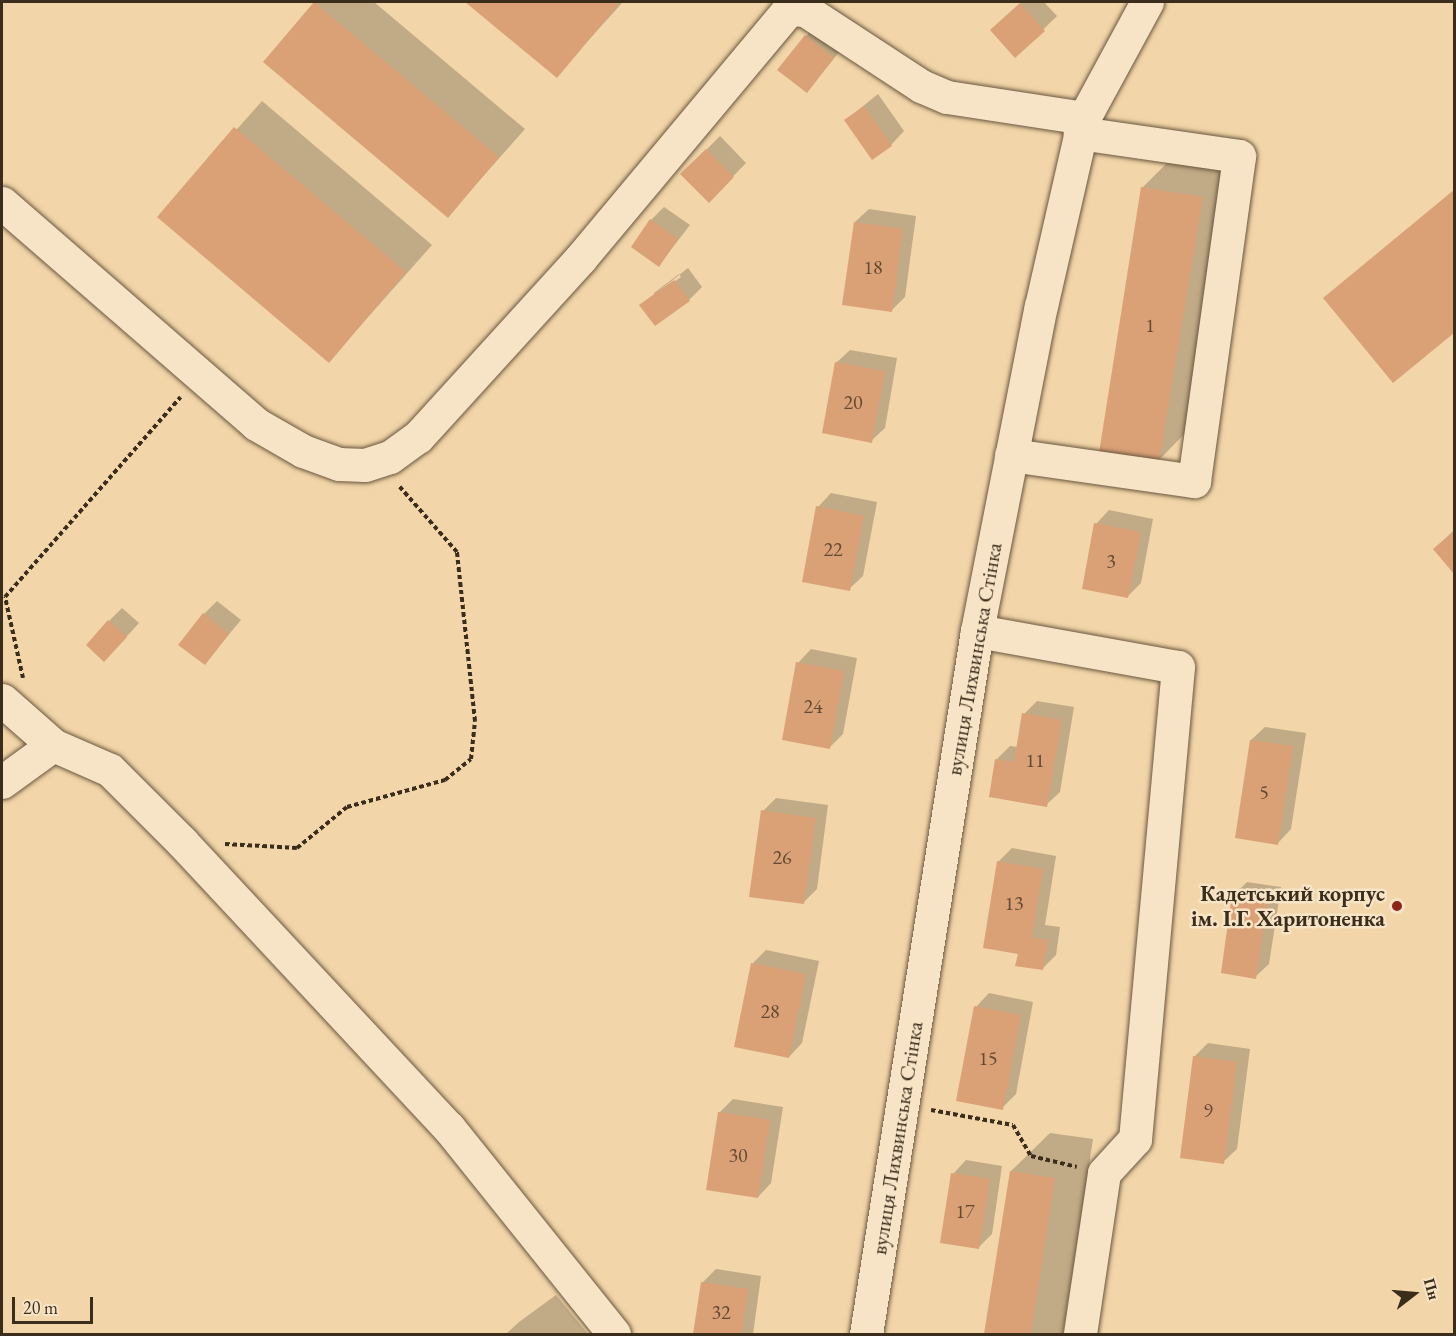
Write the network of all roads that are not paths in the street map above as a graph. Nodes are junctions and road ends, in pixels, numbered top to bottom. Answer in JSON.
{"nodes":[{"id":1,"x":1147,"y":2,"type":"edge"},
{"id":2,"x":1082,"y":126,"type":"junction"},
{"id":3,"x":2,"y":203,"type":"edge"},
{"id":4,"x":1011,"y":455,"type":"junction"},
{"id":5,"x":977,"y":631,"type":"junction"},
{"id":6,"x":2,"y":700,"type":"edge"},
{"id":7,"x":53,"y":746,"type":"junction"},
{"id":8,"x":2,"y":782,"type":"edge"},
{"id":9,"x":614,"y":1335,"type":"edge"},
{"id":10,"x":866,"y":1335,"type":"edge"},
{"id":11,"x":1080,"y":1335,"type":"edge"}],
"edges":[{"from":1,"to":2,"type":"street","name":"вулиця Лихвинська Стінка"},
{"from":2,"to":3,"type":"street"},
{"from":2,"to":4,"type":"street","name":"вулиця Лихвинська Стінка"},
{"from":2,"to":4,"type":"street"},
{"from":4,"to":5,"type":"street","name":"вулиця Лихвинська Стінка"},
{"from":5,"to":10,"type":"street","name":"вулиця Лихвинська Стінка"},
{"from":5,"to":11,"type":"street"},
{"from":6,"to":7,"type":"street"},
{"from":7,"to":8,"type":"street"},
{"from":7,"to":9,"type":"street"}]}
